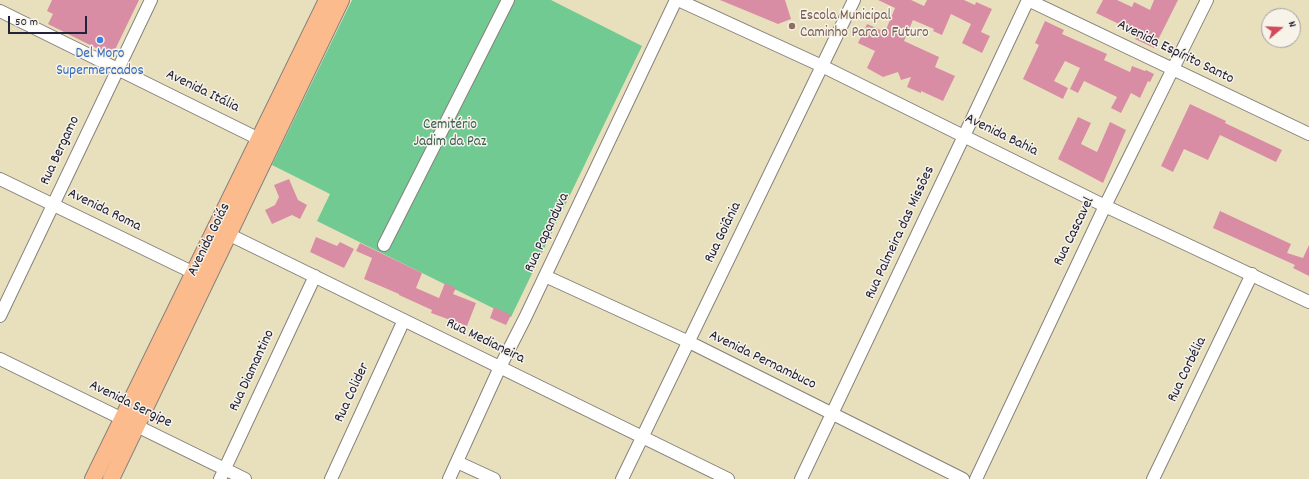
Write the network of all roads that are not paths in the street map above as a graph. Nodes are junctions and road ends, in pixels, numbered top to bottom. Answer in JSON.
{"nodes":[{"id":1,"x":150,"y":0,"type":"edge"},
{"id":2,"x":508,"y":0,"type":"edge"},
{"id":3,"x":677,"y":0,"type":"edge"},
{"id":4,"x":854,"y":0,"type":"edge"},
{"id":5,"x":1028,"y":0,"type":"edge"},
{"id":6,"x":1207,"y":0,"type":"edge"},
{"id":7,"x":332,"y":1,"type":"edge"},
{"id":8,"x":0,"y":11,"type":"edge"},
{"id":9,"x":822,"y":66,"type":"junction"},
{"id":10,"x":117,"y":68,"type":"junction"},
{"id":11,"x":1173,"y":70,"type":"junction"},
{"id":12,"x":1309,"y":134,"type":"edge"},
{"id":13,"x":964,"y":136,"type":"junction"},
{"id":14,"x":259,"y":139,"type":"junction"},
{"id":15,"x":0,"y":179,"type":"edge"},
{"id":16,"x":54,"y":204,"type":"junction"},
{"id":17,"x":1105,"y":206,"type":"junction"},
{"id":18,"x":228,"y":234,"type":"junction"},
{"id":19,"x":384,"y":244,"type":"dead end"},
{"id":20,"x":194,"y":273,"type":"junction"},
{"id":21,"x":1252,"y":274,"type":"junction"},
{"id":22,"x":315,"y":276,"type":"junction"},
{"id":23,"x":545,"y":276,"type":"junction"},
{"id":24,"x":1309,"y":302,"type":"edge"},
{"id":25,"x":0,"y":316,"type":"edge"},
{"id":26,"x":404,"y":320,"type":"junction"},
{"id":27,"x":688,"y":342,"type":"junction"},
{"id":28,"x":0,"y":359,"type":"edge"},
{"id":29,"x":500,"y":367,"type":"junction"},
{"id":30,"x":833,"y":414,"type":"junction"},
{"id":31,"x":129,"y":423,"type":"junction"},
{"id":32,"x":642,"y":436,"type":"junction"},
{"id":33,"x":457,"y":462,"type":"junction"},
{"id":34,"x":223,"y":474,"type":"edge"},
{"id":35,"x":94,"y":479,"type":"edge"},
{"id":36,"x":111,"y":479,"type":"edge"},
{"id":37,"x":245,"y":479,"type":"edge"},
{"id":38,"x":331,"y":479,"type":"edge"},
{"id":39,"x":449,"y":479,"type":"edge"},
{"id":40,"x":494,"y":479,"type":"edge"},
{"id":41,"x":622,"y":479,"type":"edge"},
{"id":42,"x":728,"y":479,"type":"edge"},
{"id":43,"x":801,"y":479,"type":"edge"},
{"id":44,"x":963,"y":479,"type":"edge"},
{"id":45,"x":976,"y":479,"type":"edge"},
{"id":46,"x":1153,"y":479,"type":"edge"}],
"edges":[{"from":1,"to":10,"type":"street","name":"Rua Bergamo"},
{"from":2,"to":19,"type":"street"},
{"from":3,"to":9,"type":"street","name":"Avenida Bahia"},
{"from":3,"to":23,"type":"street","name":"Rua Papanduva"},
{"from":4,"to":9,"type":"street","name":"Rua Goiânia"},
{"from":5,"to":11,"type":"street","name":"Avenida Espírito Santo"},
{"from":5,"to":13,"type":"street","name":"Rua Palmeira das Missões"},
{"from":6,"to":11,"type":"street","name":"Rua Cascavel"},
{"from":7,"to":14,"type":"main road","name":"Avenida Goiás"},
{"from":7,"to":18,"type":"main road","name":"Avenida Goiás"},
{"from":8,"to":10,"type":"street","name":"Avenida Itália"},
{"from":9,"to":13,"type":"street","name":"Avenida Bahia"},
{"from":9,"to":27,"type":"street","name":"Rua Goiânia"},
{"from":10,"to":14,"type":"street","name":"Avenida Itália"},
{"from":10,"to":16,"type":"street","name":"Rua Bergamo"},
{"from":11,"to":12,"type":"street","name":"Avenida Espírito Santo"},
{"from":11,"to":17,"type":"street","name":"Rua Cascavel"},
{"from":13,"to":17,"type":"street","name":"Avenida Bahia"},
{"from":13,"to":30,"type":"street","name":"Rua Palmeira das Missões"},
{"from":14,"to":20,"type":"main road","name":"Avenida Goiás"},
{"from":15,"to":16,"type":"street","name":"Avenida Roma"},
{"from":16,"to":20,"type":"street","name":"Avenida Roma"},
{"from":16,"to":25,"type":"street","name":"Rua Bergamo"},
{"from":17,"to":21,"type":"street","name":"Avenida Bahia"},
{"from":17,"to":45,"type":"street","name":"Rua Cascavel"},
{"from":18,"to":22,"type":"street","name":"Rua Medianeira"},
{"from":18,"to":31,"type":"main road","name":"Avenida Goiás"},
{"from":20,"to":31,"type":"main road","name":"Avenida Goiás"},
{"from":21,"to":24,"type":"street","name":"Avenida Bahia"},
{"from":21,"to":46,"type":"street","name":"Rua Corbélia"},
{"from":22,"to":26,"type":"street","name":"Rua Medianeira"},
{"from":22,"to":34,"type":"street","name":"Rua Diamantino"},
{"from":23,"to":27,"type":"street","name":"Avenida Pernambuco"},
{"from":23,"to":29,"type":"street","name":"Rua Papanduva"},
{"from":26,"to":29,"type":"street","name":"Rua Medianeira"},
{"from":26,"to":38,"type":"street","name":"Rua Colider"},
{"from":27,"to":30,"type":"street","name":"Avenida Pernambuco"},
{"from":27,"to":32,"type":"street","name":"Rua Goiânia"},
{"from":28,"to":31,"type":"street","name":"Avenida Sergipe"},
{"from":29,"to":32,"type":"street","name":"Rua Medianeira"},
{"from":29,"to":33,"type":"street","name":"Rua Papanduva"},
{"from":30,"to":43,"type":"street","name":"Rua Palmeira das Missões"},
{"from":30,"to":44,"type":"street","name":"Avenida Pernambuco"},
{"from":31,"to":34,"type":"street","name":"Avenida Sergipe"},
{"from":31,"to":35,"type":"main road","name":"Avenida Goiás"},
{"from":31,"to":36,"type":"main road","name":"Avenida Goiás"},
{"from":32,"to":41,"type":"street","name":"Rua Goiânia"},
{"from":32,"to":42,"type":"street","name":"Rua Medianeira"},
{"from":33,"to":39,"type":"street","name":"Rua Papanduva"},
{"from":33,"to":40,"type":"street"},
{"from":34,"to":37,"type":"street","name":"Avenida Sergipe"}]}
